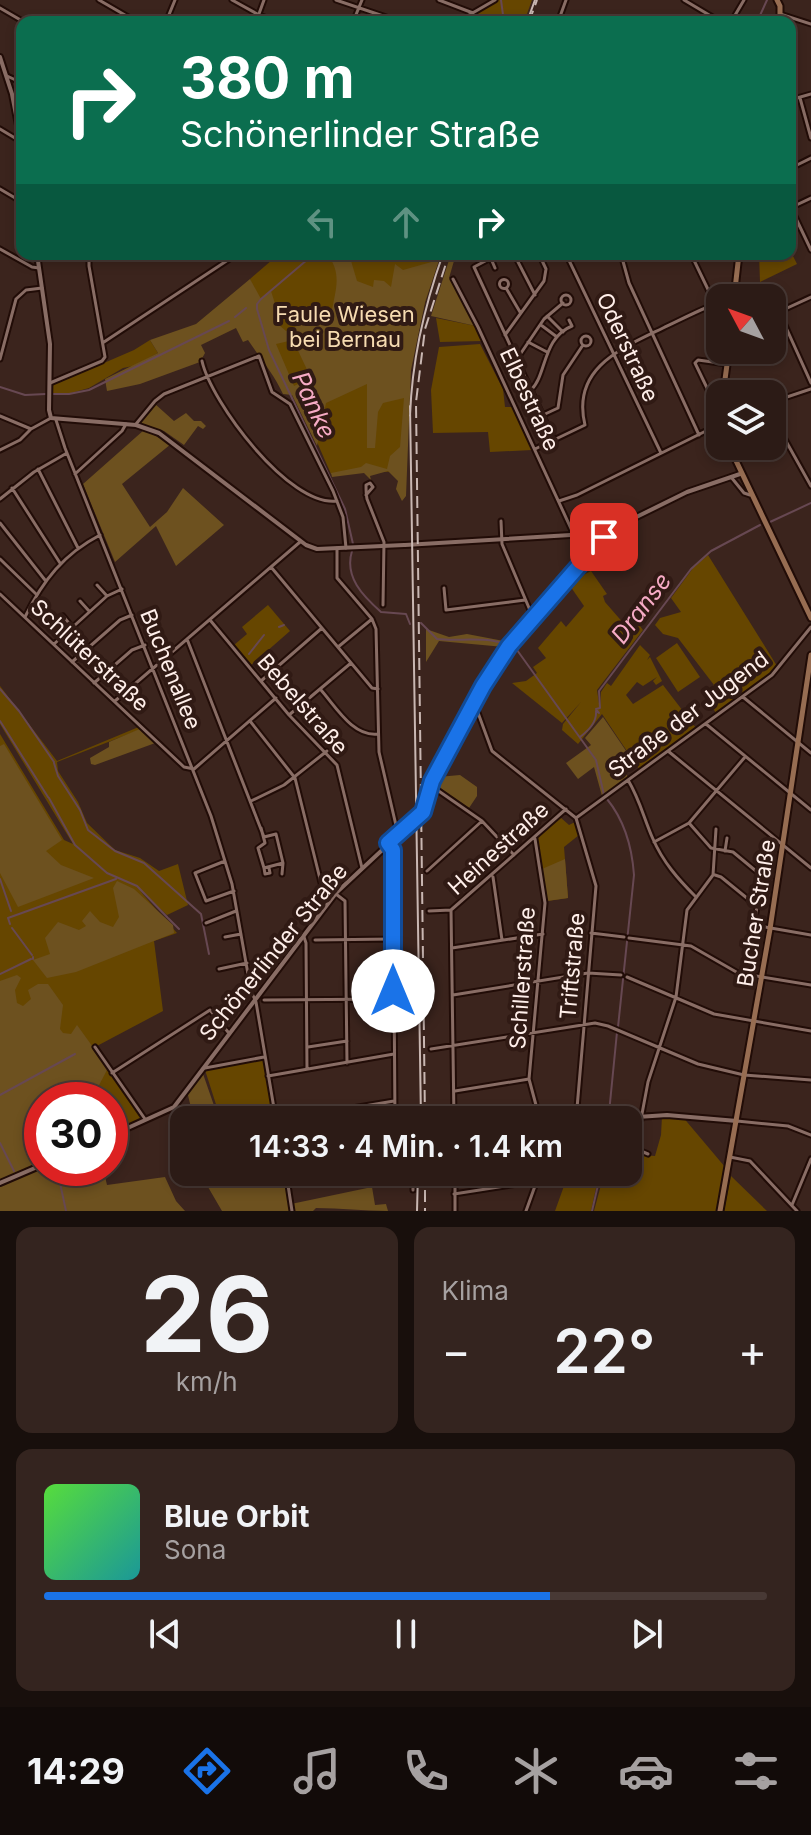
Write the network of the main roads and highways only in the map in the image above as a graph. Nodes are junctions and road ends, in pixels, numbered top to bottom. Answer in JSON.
{"nodes":[{"id":1,"x":738,"y":260,"type":"edge"},
{"id":2,"x":736,"y":284,"type":"edge"},
{"id":3,"x":734,"y":460,"type":"edge"},
{"id":4,"x":811,"y":618,"type":"edge"},
{"id":5,"x":811,"y":655,"type":"edge"},
{"id":6,"x":808,"y":696,"type":"edge"},
{"id":7,"x":720,"y":1211,"type":"edge"}],
"edges":[{"from":1,"to":2,"type":"main road"},
{"from":3,"to":4,"type":"main road"},
{"from":5,"to":6,"type":"main road","name":"Bucher Straße"},
{"from":6,"to":7,"type":"main road","name":"Bucher Straße"}]}
